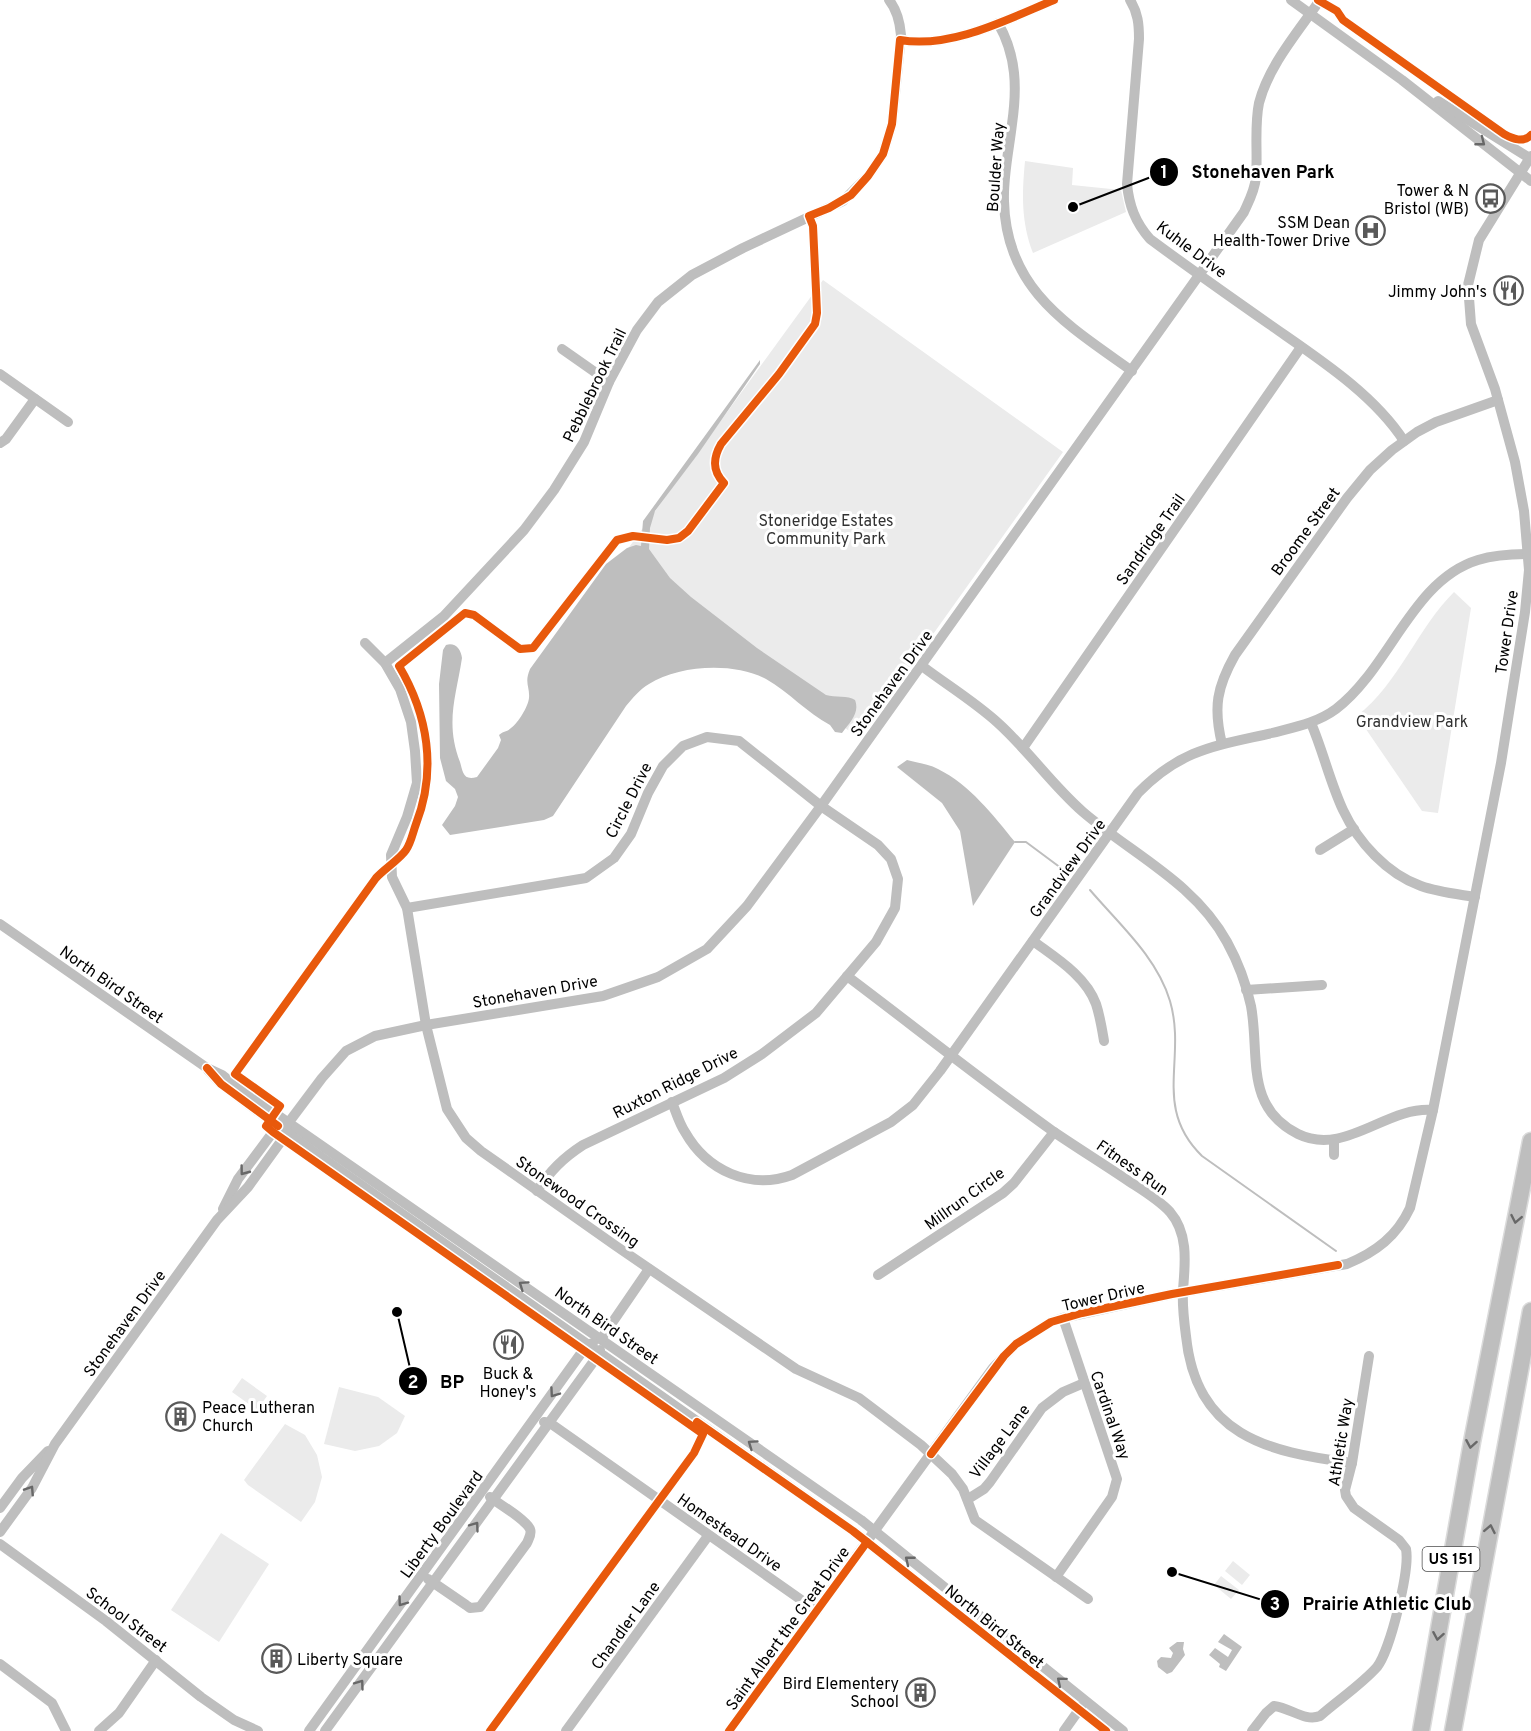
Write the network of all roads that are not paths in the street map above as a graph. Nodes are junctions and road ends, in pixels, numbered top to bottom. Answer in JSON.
{"nodes":[{"id":1,"x":889,"y":0,"type":"edge"},
{"id":2,"x":1054,"y":0,"type":"edge"},
{"id":3,"x":1131,"y":0,"type":"edge"},
{"id":4,"x":1291,"y":0,"type":"edge"},
{"id":5,"x":1320,"y":0,"type":"edge"},
{"id":6,"x":1311,"y":14,"type":"junction"},
{"id":7,"x":998,"y":23,"type":"junction"},
{"id":8,"x":900,"y":40,"type":"junction"},
{"id":9,"x":1402,"y":80,"type":"junction"},
{"id":10,"x":1530,"y":158,"type":"edge"},
{"id":11,"x":1520,"y":172,"type":"junction"},
{"id":12,"x":1531,"y":181,"type":"edge"},
{"id":13,"x":1200,"y":276,"type":"junction"},
{"id":14,"x":1301,"y":347,"type":"junction"},
{"id":15,"x":562,"y":349,"type":"dead end"},
{"id":16,"x":1132,"y":371,"type":"junction"},
{"id":17,"x":0,"y":374,"type":"edge"},
{"id":18,"x":609,"y":382,"type":"junction"},
{"id":19,"x":35,"y":399,"type":"junction"},
{"id":20,"x":1498,"y":400,"type":"junction"},
{"id":21,"x":68,"y":422,"type":"dead end"},
{"id":22,"x":1404,"y":441,"type":"junction"},
{"id":23,"x":0,"y":443,"type":"edge"},
{"id":24,"x":1528,"y":554,"type":"junction"},
{"id":25,"x":365,"y":643,"type":"dead end"},
{"id":26,"x":385,"y":663,"type":"junction"},
{"id":27,"x":922,"y":666,"type":"junction"},
{"id":28,"x":1311,"y":723,"type":"junction"},
{"id":29,"x":1222,"y":744,"type":"junction"},
{"id":30,"x":1023,"y":748,"type":"junction"},
{"id":31,"x":821,"y":806,"type":"junction"},
{"id":32,"x":1354,"y":829,"type":"junction"},
{"id":33,"x":1110,"y":833,"type":"junction"},
{"id":34,"x":1320,"y":850,"type":"dead end"},
{"id":35,"x":1475,"y":897,"type":"junction"},
{"id":36,"x":407,"y":908,"type":"junction"},
{"id":37,"x":0,"y":924,"type":"edge"},
{"id":38,"x":1033,"y":941,"type":"junction"},
{"id":39,"x":847,"y":976,"type":"junction"},
{"id":40,"x":1322,"y":985,"type":"dead end"},
{"id":41,"x":1246,"y":990,"type":"junction"},
{"id":42,"x":426,"y":1025,"type":"junction"},
{"id":43,"x":1104,"y":1041,"type":"dead end"},
{"id":44,"x":951,"y":1055,"type":"junction"},
{"id":45,"x":672,"y":1102,"type":"junction"},
{"id":46,"x":1432,"y":1110,"type":"junction"},
{"id":47,"x":283,"y":1127,"type":"junction"},
{"id":48,"x":1054,"y":1132,"type":"junction"},
{"id":49,"x":1334,"y":1140,"type":"junction"},
{"id":50,"x":1531,"y":1141,"type":"edge"},
{"id":51,"x":1334,"y":1155,"type":"dead end"},
{"id":52,"x":537,"y":1191,"type":"junction"},
{"id":53,"x":649,"y":1269,"type":"junction"},
{"id":54,"x":878,"y":1275,"type":"dead end"},
{"id":55,"x":1183,"y":1292,"type":"junction"},
{"id":56,"x":1531,"y":1311,"type":"edge"},
{"id":57,"x":1064,"y":1318,"type":"junction"},
{"id":58,"x":601,"y":1339,"type":"junction"},
{"id":59,"x":587,"y":1346,"type":"junction"},
{"id":60,"x":599,"y":1354,"type":"junction"},
{"id":61,"x":1369,"y":1356,"type":"dead end"},
{"id":62,"x":1084,"y":1383,"type":"junction"},
{"id":63,"x":534,"y":1421,"type":"junction"},
{"id":64,"x":549,"y":1423,"type":"junction"},
{"id":65,"x":55,"y":1444,"type":"junction"},
{"id":66,"x":931,"y":1454,"type":"junction"},
{"id":67,"x":1352,"y":1463,"type":"junction"},
{"id":68,"x":483,"y":1492,"type":"junction"},
{"id":69,"x":968,"y":1499,"type":"junction"},
{"id":70,"x":494,"y":1500,"type":"junction"},
{"id":71,"x":0,"y":1508,"type":"edge"},
{"id":72,"x":0,"y":1532,"type":"edge"},
{"id":73,"x":875,"y":1532,"type":"junction"},
{"id":74,"x":708,"y":1536,"type":"junction"},
{"id":75,"x":867,"y":1542,"type":"junction"},
{"id":76,"x":0,"y":1544,"type":"edge"},
{"id":77,"x":422,"y":1574,"type":"junction"},
{"id":78,"x":1056,"y":1578,"type":"junction"},
{"id":79,"x":434,"y":1582,"type":"junction"},
{"id":80,"x":1088,"y":1599,"type":"dead end"},
{"id":81,"x":817,"y":1611,"type":"junction"},
{"id":82,"x":156,"y":1660,"type":"junction"},
{"id":83,"x":0,"y":1664,"type":"edge"},
{"id":84,"x":1082,"y":1706,"type":"junction"},
{"id":85,"x":234,"y":1720,"type":"junction"},
{"id":86,"x":66,"y":1731,"type":"edge"},
{"id":87,"x":99,"y":1731,"type":"edge"},
{"id":88,"x":241,"y":1731,"type":"edge"},
{"id":89,"x":258,"y":1731,"type":"edge"},
{"id":90,"x":309,"y":1731,"type":"edge"},
{"id":91,"x":325,"y":1731,"type":"edge"},
{"id":92,"x":566,"y":1731,"type":"edge"},
{"id":93,"x":729,"y":1731,"type":"edge"},
{"id":94,"x":1064,"y":1731,"type":"edge"},
{"id":95,"x":1106,"y":1731,"type":"edge"},
{"id":96,"x":1123,"y":1731,"type":"edge"},
{"id":97,"x":1252,"y":1731,"type":"edge"},
{"id":98,"x":1422,"y":1731,"type":"edge"},
{"id":99,"x":1453,"y":1731,"type":"edge"}],
"edges":[{"from":1,"to":8,"type":"street","name":"Pebblebrook Trail"},
{"from":2,"to":7,"type":"street"},
{"from":3,"to":13,"type":"street","name":"Kuhle Drive"},
{"from":4,"to":6,"type":"street"},
{"from":5,"to":6,"type":"street","name":"Stonehaven Drive"},
{"from":6,"to":9,"type":"street"},
{"from":6,"to":13,"type":"street","name":"Stonehaven Drive"},
{"from":7,"to":8,"type":"street"},
{"from":7,"to":16,"type":"street","name":"Boulder Way"},
{"from":8,"to":18,"type":"street","name":"Pebblebrook Trail"},
{"from":9,"to":10,"type":"street"},
{"from":9,"to":11,"type":"street","one_way":true},
{"from":10,"to":11,"type":"street","name":"Tower Drive"},
{"from":11,"to":12,"type":"street"},
{"from":11,"to":20,"type":"street","name":"Tower Drive"},
{"from":13,"to":14,"type":"street","name":"Kuhle Drive"},
{"from":13,"to":16,"type":"street","name":"Stonehaven Drive"},
{"from":14,"to":22,"type":"street","name":"Kuhle Drive"},
{"from":14,"to":30,"type":"street","name":"Sandridge Trail"},
{"from":15,"to":18,"type":"street"},
{"from":16,"to":27,"type":"street","name":"Stonehaven Drive"},
{"from":17,"to":19,"type":"street"},
{"from":18,"to":26,"type":"street","name":"Pebblebrook Trail"},
{"from":19,"to":21,"type":"street"},
{"from":19,"to":23,"type":"street"},
{"from":20,"to":22,"type":"street","name":"Broome Street"},
{"from":20,"to":24,"type":"street","name":"Tower Drive"},
{"from":22,"to":29,"type":"street","name":"Broome Street"},
{"from":24,"to":28,"type":"street","name":"Grandview Drive"},
{"from":24,"to":35,"type":"street","name":"Tower Drive"},
{"from":25,"to":26,"type":"street","name":"Stonewood Crossing"},
{"from":26,"to":36,"type":"street","name":"Stonewood Crossing"},
{"from":27,"to":30,"type":"street"},
{"from":27,"to":31,"type":"street","name":"Stonehaven Drive"},
{"from":28,"to":29,"type":"street","name":"Grandview Drive"},
{"from":28,"to":32,"type":"street"},
{"from":29,"to":33,"type":"street","name":"Grandview Drive"},
{"from":30,"to":33,"type":"street"},
{"from":31,"to":36,"type":"street","name":"Circle Drive"},
{"from":31,"to":39,"type":"street","name":"Ruxton Ridge Drive"},
{"from":31,"to":42,"type":"street","name":"Stonehaven Drive"},
{"from":32,"to":34,"type":"street"},
{"from":32,"to":35,"type":"street"},
{"from":33,"to":38,"type":"street","name":"Grandview Drive"},
{"from":33,"to":41,"type":"street"},
{"from":35,"to":46,"type":"street","name":"Tower Drive"},
{"from":36,"to":42,"type":"street","name":"Stonewood Crossing"},
{"from":37,"to":47,"type":"street","name":"North Bird Street"},
{"from":38,"to":43,"type":"street"},
{"from":38,"to":44,"type":"street","name":"Grandview Drive"},
{"from":39,"to":44,"type":"street","name":"Fitness Run"},
{"from":39,"to":45,"type":"street","name":"Ruxton Ridge Drive"},
{"from":40,"to":41,"type":"street"},
{"from":41,"to":49,"type":"street"},
{"from":42,"to":47,"type":"street","name":"Stonehaven Drive"},
{"from":42,"to":52,"type":"street","name":"Stonewood Crossing"},
{"from":44,"to":45,"type":"street","name":"Grandview Drive"},
{"from":44,"to":48,"type":"street","name":"Fitness Run"},
{"from":45,"to":52,"type":"street","name":"Ruxton Ridge Drive"},
{"from":46,"to":49,"type":"street"},
{"from":46,"to":55,"type":"street","name":"Tower Drive"},
{"from":58,"to":47,"type":"street","name":"North Bird Street","one_way":true},
{"from":47,"to":59,"type":"street","name":"North Bird Street"},
{"from":47,"to":65,"type":"street","name":"Stonehaven Drive"},
{"from":48,"to":54,"type":"street","name":"Millrun Circle"},
{"from":48,"to":55,"type":"street","name":"Fitness Run"},
{"from":49,"to":51,"type":"street"},
{"from":50,"to":98,"type":"highway","number":"US 151","one_way":true},
{"from":52,"to":53,"type":"street","name":"Stonewood Crossing"},
{"from":53,"to":58,"type":"street","name":"Liberty Boulevard"},
{"from":53,"to":66,"type":"street","name":"Stonewood Crossing"},
{"from":55,"to":57,"type":"street","name":"Tower Drive"},
{"from":55,"to":67,"type":"street","name":"Fitness Run"},
{"from":99,"to":56,"type":"highway","number":"US 151","one_way":true},
{"from":57,"to":62,"type":"street","name":"Cardinal Way"},
{"from":57,"to":66,"type":"street","name":"Tower Drive"},
{"from":58,"to":59,"type":"street","name":"Liberty Boulevard"},
{"from":58,"to":60,"type":"street","name":"Liberty Boulevard"},
{"from":73,"to":58,"type":"street","name":"North Bird Street","one_way":true},
{"from":59,"to":60,"type":"street","name":"North Bird Street"},
{"from":59,"to":63,"type":"street","name":"Liberty Boulevard","one_way":true},
{"from":60,"to":64,"type":"street","name":"Liberty Boulevard"},
{"from":60,"to":75,"type":"street","name":"North Bird Street"},
{"from":61,"to":67,"type":"street","name":"Athletic Way"},
{"from":62,"to":69,"type":"street","name":"Village Lane"},
{"from":62,"to":78,"type":"street","name":"Cardinal Way"},
{"from":63,"to":64,"type":"street","name":"Homestead Drive"},
{"from":63,"to":68,"type":"street","name":"Liberty Boulevard"},
{"from":64,"to":70,"type":"street","name":"Liberty Boulevard"},
{"from":64,"to":74,"type":"street","name":"Homestead Drive"},
{"from":65,"to":71,"type":"street","name":"Stonehaven Drive"},
{"from":72,"to":65,"type":"street","name":"Stonehaven Drive","one_way":true},
{"from":66,"to":69,"type":"street","name":"Stonewood Crossing"},
{"from":66,"to":73,"type":"street","name":"Tower Drive"},
{"from":67,"to":97,"type":"street","name":"Athletic Way"},
{"from":68,"to":70,"type":"street"},
{"from":68,"to":77,"type":"street","name":"Liberty Boulevard"},
{"from":69,"to":78,"type":"street","name":"Stonewood Crossing"},
{"from":79,"to":70,"type":"street","name":"Liberty Boulevard","one_way":true},
{"from":70,"to":79,"type":"street"},
{"from":73,"to":75,"type":"street","name":"Tower Drive"},
{"from":84,"to":73,"type":"street","name":"North Bird Street","one_way":true},
{"from":74,"to":81,"type":"street","name":"Homestead Drive"},
{"from":74,"to":92,"type":"street","name":"Chandler Lane"},
{"from":75,"to":81,"type":"street","name":"Saint Albert the Great Drive"},
{"from":75,"to":84,"type":"street","name":"North Bird Street"},
{"from":76,"to":82,"type":"street","name":"School Street"},
{"from":77,"to":79,"type":"street"},
{"from":77,"to":90,"type":"street","name":"Liberty Boulevard","one_way":true},
{"from":78,"to":80,"type":"street","name":"Stonewood Crossing"},
{"from":91,"to":79,"type":"street","name":"Liberty Boulevard","one_way":true},
{"from":81,"to":93,"type":"street","name":"Saint Albert the Great Drive"},
{"from":82,"to":85,"type":"street","name":"School Street"},
{"from":82,"to":87,"type":"street"},
{"from":83,"to":86,"type":"street"},
{"from":84,"to":94,"type":"street"},
{"from":84,"to":95,"type":"street","name":"North Bird Street"},
{"from":84,"to":96,"type":"street","name":"North Bird Street"},
{"from":85,"to":88,"type":"street","name":"School Street"},
{"from":85,"to":89,"type":"street","name":"School Street"}]}
